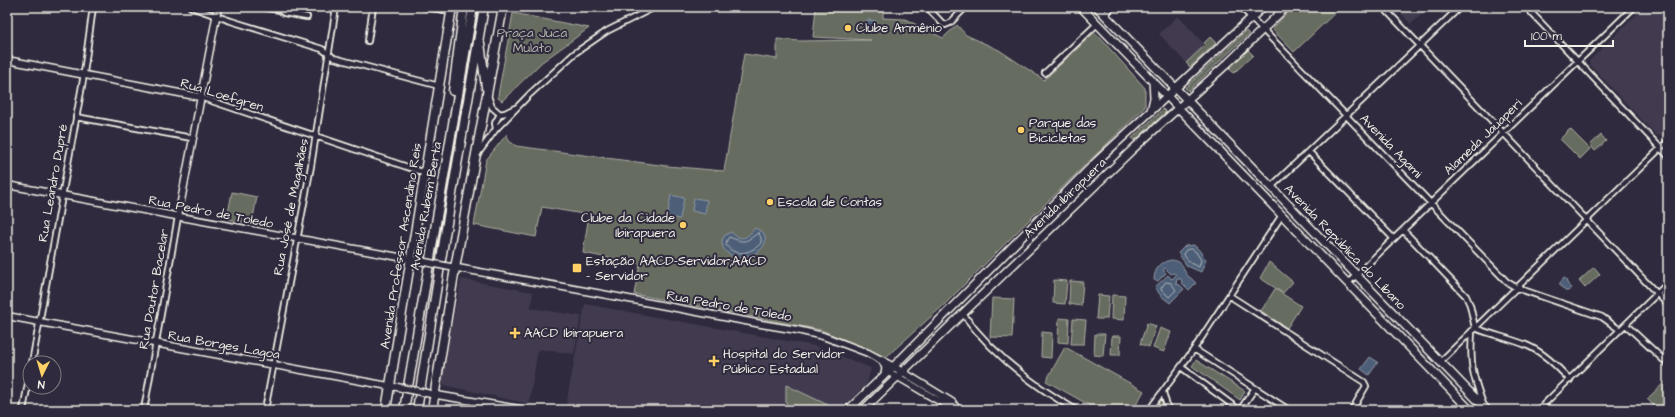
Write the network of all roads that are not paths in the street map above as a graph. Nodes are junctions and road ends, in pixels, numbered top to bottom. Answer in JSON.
{"nodes":[{"id":1,"x":93,"y":7,"type":"edge"},
{"id":2,"x":192,"y":7,"type":"edge"},
{"id":3,"x":218,"y":7,"type":"edge"},
{"id":4,"x":336,"y":7,"type":"edge"},
{"id":5,"x":373,"y":7,"type":"edge"},
{"id":6,"x":424,"y":7,"type":"edge"},
{"id":7,"x":464,"y":7,"type":"edge"},
{"id":8,"x":473,"y":7,"type":"edge"},
{"id":9,"x":484,"y":7,"type":"edge"},
{"id":10,"x":503,"y":7,"type":"edge"},
{"id":11,"x":655,"y":7,"type":"edge"},
{"id":12,"x":927,"y":7,"type":"edge"},
{"id":13,"x":966,"y":7,"type":"edge"},
{"id":14,"x":1081,"y":7,"type":"edge"},
{"id":15,"x":1097,"y":7,"type":"edge"},
{"id":16,"x":1112,"y":7,"type":"edge"},
{"id":17,"x":1240,"y":7,"type":"edge"},
{"id":18,"x":1263,"y":7,"type":"edge"},
{"id":19,"x":1286,"y":7,"type":"edge"},
{"id":20,"x":1383,"y":7,"type":"edge"},
{"id":21,"x":1460,"y":7,"type":"edge"},
{"id":22,"x":1526,"y":7,"type":"edge"},
{"id":23,"x":1634,"y":7,"type":"edge"},
{"id":24,"x":266,"y":8,"type":"edge"},
{"id":25,"x":280,"y":8,"type":"edge"},
{"id":26,"x":452,"y":9,"type":"edge"},
{"id":27,"x":1105,"y":14,"type":"junction"},
{"id":28,"x":216,"y":16,"type":"junction"},
{"id":29,"x":307,"y":17,"type":"dead end"},
{"id":30,"x":1251,"y":18,"type":"junction"},
{"id":31,"x":1097,"y":24,"type":"junction"},
{"id":32,"x":1262,"y":30,"type":"junction"},
{"id":33,"x":479,"y":35,"type":"junction"},
{"id":34,"x":368,"y":41,"type":"dead end"},
{"id":35,"x":1420,"y":46,"type":"junction"},
{"id":36,"x":328,"y":54,"type":"junction"},
{"id":37,"x":7,"y":60,"type":"edge"},
{"id":38,"x":1578,"y":61,"type":"junction"},
{"id":39,"x":1045,"y":73,"type":"dead end"},
{"id":40,"x":84,"y":74,"type":"junction"},
{"id":41,"x":1153,"y":81,"type":"junction"},
{"id":42,"x":439,"y":86,"type":"junction"},
{"id":43,"x":1176,"y":88,"type":"junction"},
{"id":44,"x":488,"y":94,"type":"junction"},
{"id":45,"x":1168,"y":96,"type":"junction"},
{"id":46,"x":200,"y":97,"type":"junction"},
{"id":47,"x":1187,"y":100,"type":"junction"},
{"id":48,"x":522,"y":104,"type":"junction"},
{"id":49,"x":1179,"y":108,"type":"junction"},
{"id":50,"x":1150,"y":113,"type":"junction"},
{"id":51,"x":500,"y":114,"type":"junction"},
{"id":52,"x":1346,"y":116,"type":"junction"},
{"id":53,"x":76,"y":117,"type":"junction"},
{"id":54,"x":502,"y":124,"type":"junction"},
{"id":55,"x":496,"y":129,"type":"junction"},
{"id":56,"x":1504,"y":132,"type":"junction"},
{"id":57,"x":316,"y":137,"type":"junction"},
{"id":58,"x":192,"y":138,"type":"junction"},
{"id":59,"x":1668,"y":141,"type":"edge"},
{"id":60,"x":1661,"y":148,"type":"junction"},
{"id":61,"x":448,"y":150,"type":"junction"},
{"id":62,"x":1309,"y":152,"type":"junction"},
{"id":63,"x":476,"y":156,"type":"junction"},
{"id":64,"x":1668,"y":156,"type":"edge"},
{"id":65,"x":425,"y":173,"type":"junction"},
{"id":66,"x":1247,"y":178,"type":"junction"},
{"id":67,"x":8,"y":186,"type":"edge"},
{"id":68,"x":1271,"y":187,"type":"junction"},
{"id":69,"x":62,"y":195,"type":"junction"},
{"id":70,"x":7,"y":202,"type":"edge"},
{"id":71,"x":1431,"y":203,"type":"junction"},
{"id":72,"x":1282,"y":215,"type":"junction"},
{"id":73,"x":178,"y":217,"type":"junction"},
{"id":74,"x":1588,"y":219,"type":"junction"},
{"id":75,"x":1403,"y":230,"type":"junction"},
{"id":76,"x":297,"y":239,"type":"junction"},
{"id":77,"x":1394,"y":239,"type":"junction"},
{"id":78,"x":412,"y":260,"type":"junction"},
{"id":79,"x":453,"y":267,"type":"junction"},
{"id":80,"x":1356,"y":275,"type":"junction"},
{"id":81,"x":1348,"y":283,"type":"junction"},
{"id":82,"x":1668,"y":283,"type":"edge"},
{"id":83,"x":1517,"y":288,"type":"junction"},
{"id":84,"x":1657,"y":293,"type":"junction"},
{"id":85,"x":1230,"y":296,"type":"junction"},
{"id":86,"x":1668,"y":305,"type":"edge"},
{"id":87,"x":963,"y":314,"type":"junction"},
{"id":88,"x":7,"y":316,"type":"edge"},
{"id":89,"x":40,"y":322,"type":"junction"},
{"id":90,"x":1626,"y":325,"type":"junction"},
{"id":91,"x":1474,"y":330,"type":"junction"},
{"id":92,"x":1620,"y":330,"type":"junction"},
{"id":93,"x":156,"y":344,"type":"junction"},
{"id":94,"x":1194,"y":349,"type":"junction"},
{"id":95,"x":34,"y":355,"type":"edge"},
{"id":96,"x":883,"y":361,"type":"joint"},
{"id":97,"x":1440,"y":362,"type":"junction"},
{"id":98,"x":1668,"y":364,"type":"edge"},
{"id":99,"x":273,"y":365,"type":"junction"},
{"id":100,"x":1181,"y":367,"type":"junction"},
{"id":101,"x":889,"y":371,"type":"junction"},
{"id":102,"x":901,"y":374,"type":"junction"},
{"id":103,"x":1570,"y":380,"type":"junction"},
{"id":104,"x":394,"y":387,"type":"junction"},
{"id":105,"x":1255,"y":388,"type":"junction"},
{"id":106,"x":1163,"y":392,"type":"junction"},
{"id":107,"x":432,"y":394,"type":"junction"},
{"id":108,"x":26,"y":395,"type":"edge"},
{"id":109,"x":951,"y":409,"type":"edge"},
{"id":110,"x":1485,"y":409,"type":"edge"},
{"id":111,"x":23,"y":410,"type":"edge"},
{"id":112,"x":144,"y":410,"type":"edge"},
{"id":113,"x":265,"y":410,"type":"edge"},
{"id":114,"x":386,"y":410,"type":"edge"},
{"id":115,"x":404,"y":410,"type":"edge"},
{"id":116,"x":417,"y":410,"type":"edge"},
{"id":117,"x":432,"y":410,"type":"edge"},
{"id":118,"x":525,"y":410,"type":"edge"},
{"id":119,"x":848,"y":410,"type":"edge"},
{"id":120,"x":863,"y":410,"type":"edge"},
{"id":121,"x":958,"y":410,"type":"edge"},
{"id":122,"x":1076,"y":410,"type":"edge"},
{"id":123,"x":1149,"y":410,"type":"edge"},
{"id":124,"x":1168,"y":410,"type":"edge"},
{"id":125,"x":1239,"y":410,"type":"edge"},
{"id":126,"x":1289,"y":410,"type":"edge"},
{"id":127,"x":1352,"y":410,"type":"edge"},
{"id":128,"x":1470,"y":410,"type":"edge"},
{"id":129,"x":1538,"y":410,"type":"edge"}],
"edges":[{"from":1,"to":40,"type":"street","name":"Rua Leandro Dupré"},
{"from":2,"to":28,"type":"street"},
{"from":3,"to":28,"type":"street","name":"Rua Doutor Bacelar"},
{"from":4,"to":36,"type":"street","name":"Rua José de Magalhães"},
{"from":5,"to":34,"type":"street"},
{"from":6,"to":26,"type":"street"},
{"from":7,"to":61,"type":"highway"},
{"from":8,"to":61,"type":"highway","name":"Avenida Rubem Berta"},
{"from":9,"to":33,"type":"highway","name":"Avenida Rubem Berta"},
{"from":10,"to":44,"type":"highway"},
{"from":11,"to":48,"type":"street"},
{"from":12,"to":13,"type":"street"},
{"from":14,"to":31,"type":"main road","name":"Avenida República do Líbano"},
{"from":15,"to":27,"type":"main road","name":"Avenida República do Líbano"},
{"from":16,"to":27,"type":"street"},
{"from":17,"to":30,"type":"street","name":"Avenida Agami"},
{"from":18,"to":30,"type":"main road","name":"Avenida Ibirapuera"},
{"from":19,"to":32,"type":"main road","name":"Avenida Ibirapuera"},
{"from":20,"to":35,"type":"street"},
{"from":21,"to":35,"type":"street"},
{"from":22,"to":38,"type":"street"},
{"from":23,"to":38,"type":"street","name":"Alameda Jauaperi"},
{"from":24,"to":25,"type":"street"},
{"from":25,"to":29,"type":"street"},
{"from":26,"to":42,"type":"highway"},
{"from":27,"to":43,"type":"main road","name":"Avenida República do Líbano"},
{"from":28,"to":36,"type":"street"},
{"from":28,"to":46,"type":"street","name":"Rua Doutor Bacelar"},
{"from":30,"to":32,"type":"street","name":"Avenida Agami"},
{"from":30,"to":43,"type":"main road","name":"Avenida Ibirapuera"},
{"from":31,"to":39,"type":"street"},
{"from":31,"to":41,"type":"main road","name":"Avenida República do Líbano"},
{"from":32,"to":47,"type":"main road","name":"Avenida Ibirapuera"},
{"from":32,"to":52,"type":"street","name":"Avenida Agami"},
{"from":33,"to":44,"type":"highway"},
{"from":33,"to":116,"type":"highway","name":"Avenida Rubem Berta"},
{"from":35,"to":52,"type":"street"},
{"from":35,"to":56,"type":"street"},
{"from":36,"to":42,"type":"street"},
{"from":36,"to":57,"type":"street","name":"Rua José de Magalhães"},
{"from":37,"to":40,"type":"street","name":"Rua Loefgren"},
{"from":38,"to":56,"type":"street","name":"Alameda Jauaperi"},
{"from":38,"to":60,"type":"street"},
{"from":40,"to":46,"type":"street","name":"Rua Loefgren"},
{"from":40,"to":53,"type":"street","name":"Rua Leandro Dupré"},
{"from":41,"to":45,"type":"main road","name":"Avenida República do Líbano"},
{"from":41,"to":50,"type":"main road"},
{"from":42,"to":65,"type":"highway","name":"Avenida Professor Ascendino Reis"},
{"from":43,"to":45,"type":"main road","name":"Avenida Ibirapuera"},
{"from":43,"to":47,"type":"main road","name":"Avenida República do Líbano"},
{"from":44,"to":51,"type":"street"},
{"from":44,"to":63,"type":"highway"},
{"from":45,"to":49,"type":"main road","name":"Avenida República do Líbano"},
{"from":45,"to":50,"type":"main road","name":"Avenida Ibirapuera"},
{"from":46,"to":57,"type":"street","name":"Rua Loefgren"},
{"from":46,"to":58,"type":"street","name":"Rua Doutor Bacelar"},
{"from":47,"to":49,"type":"main road","name":"Avenida Ibirapuera"},
{"from":47,"to":68,"type":"main road","name":"Avenida República do Líbano"},
{"from":48,"to":51,"type":"street"},
{"from":48,"to":54,"type":"street"},
{"from":49,"to":66,"type":"main road","name":"Avenida República do Líbano"},
{"from":49,"to":87,"type":"main road","name":"Avenida Ibirapuera"},
{"from":50,"to":101,"type":"main road","name":"Avenida Ibirapuera"},
{"from":51,"to":54,"type":"street"},
{"from":51,"to":55,"type":"street"},
{"from":52,"to":62,"type":"street"},
{"from":52,"to":71,"type":"street","name":"Avenida Agami"},
{"from":53,"to":58,"type":"street"},
{"from":53,"to":69,"type":"street","name":"Rua Leandro Dupré"},
{"from":54,"to":55,"type":"street"},
{"from":55,"to":63,"type":"street"},
{"from":56,"to":71,"type":"street","name":"Alameda Jauaperi"},
{"from":56,"to":74,"type":"street"},
{"from":57,"to":65,"type":"street","name":"Rua Loefgren"},
{"from":57,"to":76,"type":"street","name":"Rua José de Magalhães"},
{"from":58,"to":73,"type":"street","name":"Rua Doutor Bacelar"},
{"from":59,"to":60,"type":"street"},
{"from":60,"to":64,"type":"street"},
{"from":60,"to":74,"type":"street"},
{"from":61,"to":115,"type":"highway","name":"Avenida Rubem Berta"},
{"from":62,"to":68,"type":"street"},
{"from":62,"to":77,"type":"street"},
{"from":63,"to":79,"type":"highway"},
{"from":65,"to":78,"type":"highway","name":"Avenida Professor Ascendino Reis"},
{"from":66,"to":68,"type":"main road"},
{"from":66,"to":72,"type":"main road","name":"Avenida República do Líbano"},
{"from":67,"to":69,"type":"street","name":"Rua Pedro de Toledo"},
{"from":67,"to":70,"type":"street"},
{"from":68,"to":80,"type":"main road","name":"Avenida República do Líbano"},
{"from":69,"to":73,"type":"street","name":"Rua Pedro de Toledo"},
{"from":69,"to":89,"type":"street","name":"Rua Leandro Dupré"},
{"from":71,"to":75,"type":"street","name":"Alameda Jauaperi"},
{"from":71,"to":83,"type":"street","name":"Avenida Agami"},
{"from":72,"to":81,"type":"main road","name":"Avenida República do Líbano"},
{"from":72,"to":85,"type":"street"},
{"from":73,"to":76,"type":"street","name":"Rua Pedro de Toledo"},
{"from":73,"to":93,"type":"street","name":"Rua Doutor Bacelar"},
{"from":74,"to":83,"type":"street"},
{"from":74,"to":84,"type":"street"},
{"from":75,"to":77,"type":"street","name":"Alameda Jauaperi"},
{"from":75,"to":91,"type":"street"},
{"from":76,"to":78,"type":"street","name":"Rua Pedro de Toledo"},
{"from":76,"to":99,"type":"street","name":"Rua José de Magalhães"},
{"from":77,"to":80,"type":"street","name":"Alameda Jauaperi"},
{"from":78,"to":79,"type":"street","name":"Rua Pedro de Toledo","bridge":true},
{"from":78,"to":104,"type":"highway","name":"Avenida Professor Ascendino Reis"},
{"from":79,"to":96,"type":"street","name":"Rua Pedro de Toledo"},
{"from":79,"to":107,"type":"highway"},
{"from":80,"to":81,"type":"street","name":"Alameda Jauaperi"},
{"from":80,"to":97,"type":"main road","name":"Avenida República do Líbano"},
{"from":81,"to":128,"type":"main road","name":"Avenida República do Líbano"},
{"from":82,"to":84,"type":"street"},
{"from":83,"to":91,"type":"street"},
{"from":83,"to":92,"type":"street","name":"Avenida Agami"},
{"from":84,"to":86,"type":"street"},
{"from":84,"to":90,"type":"street"},
{"from":85,"to":94,"type":"street"},
{"from":85,"to":127,"type":"street"},
{"from":87,"to":102,"type":"main road","name":"Avenida Ibirapuera"},
{"from":87,"to":122,"type":"street"},
{"from":88,"to":89,"type":"street","name":"Rua Borges Lagoa"},
{"from":89,"to":93,"type":"street","name":"Rua Borges Lagoa"},
{"from":89,"to":95,"type":"street","name":"Rua Leandro Dupré"},
{"from":90,"to":92,"type":"street"},
{"from":90,"to":98,"type":"street"},
{"from":91,"to":97,"type":"street"},
{"from":91,"to":103,"type":"street"},
{"from":91,"to":110,"type":"street"},
{"from":92,"to":103,"type":"street"},
{"from":93,"to":99,"type":"street","name":"Rua Borges Lagoa"},
{"from":93,"to":112,"type":"street","name":"Rua Doutor Bacelar"},
{"from":94,"to":100,"type":"street"},
{"from":94,"to":105,"type":"street"},
{"from":96,"to":101,"type":"main road"},
{"from":97,"to":110,"type":"main road","name":"Avenida República do Líbano"},
{"from":99,"to":104,"type":"street","name":"Rua Borges Lagoa"},
{"from":99,"to":113,"type":"street","name":"Rua José de Magalhães"},
{"from":100,"to":106,"type":"street"},
{"from":100,"to":125,"type":"street"},
{"from":101,"to":102,"type":"street"},
{"from":101,"to":119,"type":"main road","name":"Avenida Ibirapuera"},
{"from":102,"to":109,"type":"street"},
{"from":102,"to":120,"type":"main road","name":"Avenida Ibirapuera"},
{"from":102,"to":121,"type":"street"},
{"from":103,"to":129,"type":"street"},
{"from":104,"to":107,"type":"street","name":"Rua Borges Lagoa","bridge":true},
{"from":104,"to":114,"type":"highway","name":"Avenida Professor Ascendino Reis"},
{"from":105,"to":125,"type":"street"},
{"from":105,"to":126,"type":"street"},
{"from":106,"to":123,"type":"street"},
{"from":106,"to":124,"type":"street"},
{"from":107,"to":117,"type":"highway"},
{"from":107,"to":118,"type":"street"},
{"from":108,"to":111,"type":"street"},
{"from":109,"to":121,"type":"street"}]}
